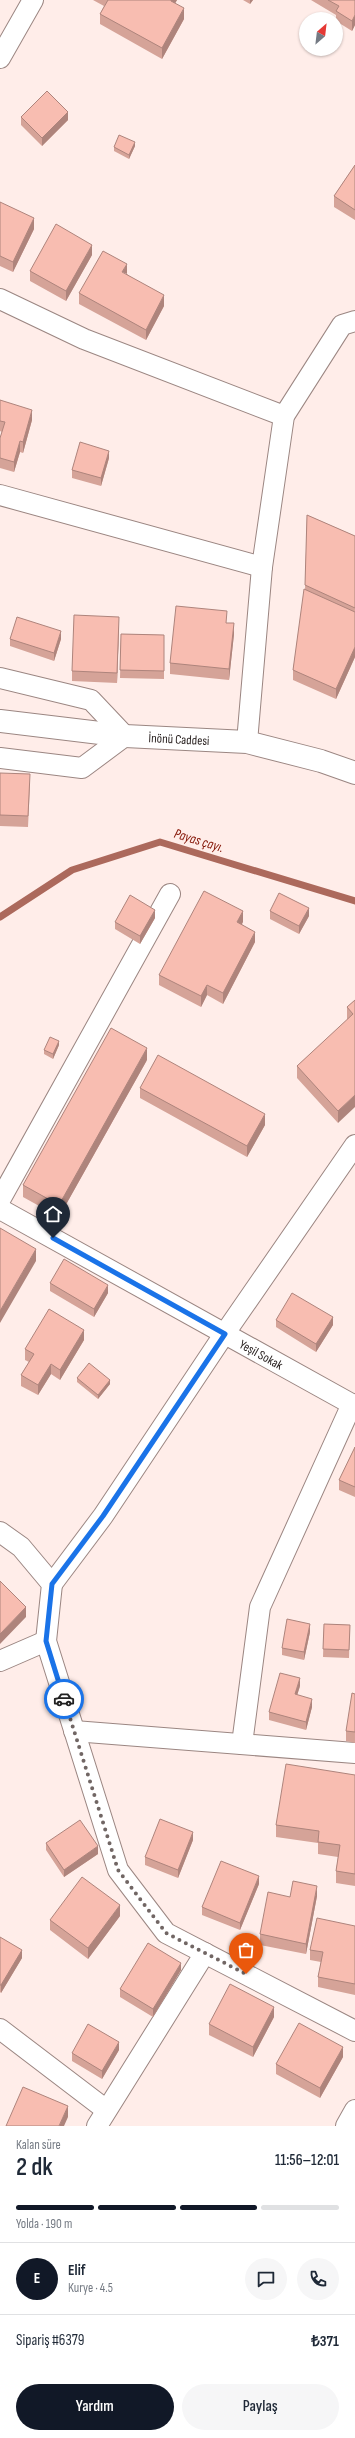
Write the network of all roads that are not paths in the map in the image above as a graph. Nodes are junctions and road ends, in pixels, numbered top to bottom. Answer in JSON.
{"nodes":[{"id":1,"x":33,"y":0,"type":"edge"},
{"id":2,"x":0,"y":58,"type":"edge"},
{"id":3,"x":0,"y":298,"type":"edge"},
{"id":4,"x":355,"y":321,"type":"edge"},
{"id":5,"x":284,"y":416,"type":"junction"},
{"id":6,"x":0,"y":495,"type":"edge"},
{"id":7,"x":262,"y":567,"type":"junction"},
{"id":8,"x":0,"y":678,"type":"edge"},
{"id":9,"x":0,"y":721,"type":"edge"},
{"id":10,"x":124,"y":736,"type":"junction"},
{"id":11,"x":247,"y":742,"type":"junction"},
{"id":12,"x":0,"y":758,"type":"edge"},
{"id":13,"x":355,"y":773,"type":"edge"},
{"id":14,"x":170,"y":894,"type":"dead end"},
{"id":15,"x":355,"y":1145,"type":"edge"},
{"id":16,"x":0,"y":1200,"type":"edge"},
{"id":17,"x":0,"y":1209,"type":"edge"},
{"id":18,"x":225,"y":1334,"type":"junction"},
{"id":19,"x":354,"y":1405,"type":"edge"},
{"id":20,"x":0,"y":1532,"type":"edge"},
{"id":21,"x":52,"y":1584,"type":"junction"},
{"id":22,"x":46,"y":1641,"type":"junction"},
{"id":23,"x":0,"y":1661,"type":"edge"},
{"id":24,"x":74,"y":1731,"type":"junction"},
{"id":25,"x":242,"y":1744,"type":"junction"},
{"id":26,"x":355,"y":1753,"type":"edge"},
{"id":27,"x":205,"y":1953,"type":"junction"},
{"id":28,"x":0,"y":2029,"type":"edge"},
{"id":29,"x":355,"y":2031,"type":"edge"},
{"id":30,"x":355,"y":2110,"type":"edge"},
{"id":31,"x":101,"y":2118,"type":"edge"},
{"id":32,"x":346,"y":2126,"type":"edge"}],
"edges":[{"from":1,"to":2,"type":"street"},
{"from":3,"to":5,"type":"street"},
{"from":4,"to":5,"type":"street"},
{"from":5,"to":7,"type":"street"},
{"from":6,"to":7,"type":"street"},
{"from":7,"to":11,"type":"street"},
{"from":8,"to":10,"type":"street"},
{"from":9,"to":10,"type":"main road","name":"İnönü Caddesi"},
{"from":10,"to":11,"type":"main road","name":"İnönü Caddesi"},
{"from":10,"to":12,"type":"street"},
{"from":11,"to":13,"type":"main road","name":"İnönü Caddesi"},
{"from":14,"to":16,"type":"street"},
{"from":15,"to":18,"type":"street"},
{"from":17,"to":18,"type":"street","name":"Yeşil Sokak"},
{"from":18,"to":19,"type":"street","name":"Yeşil Sokak"},
{"from":18,"to":21,"type":"street"},
{"from":19,"to":25,"type":"street"},
{"from":20,"to":21,"type":"street"},
{"from":21,"to":22,"type":"street"},
{"from":22,"to":23,"type":"street"},
{"from":22,"to":24,"type":"street"},
{"from":24,"to":25,"type":"street"},
{"from":24,"to":27,"type":"street"},
{"from":25,"to":26,"type":"street"},
{"from":27,"to":29,"type":"street"},
{"from":27,"to":31,"type":"street"},
{"from":28,"to":31,"type":"street"},
{"from":30,"to":32,"type":"street"}]}
